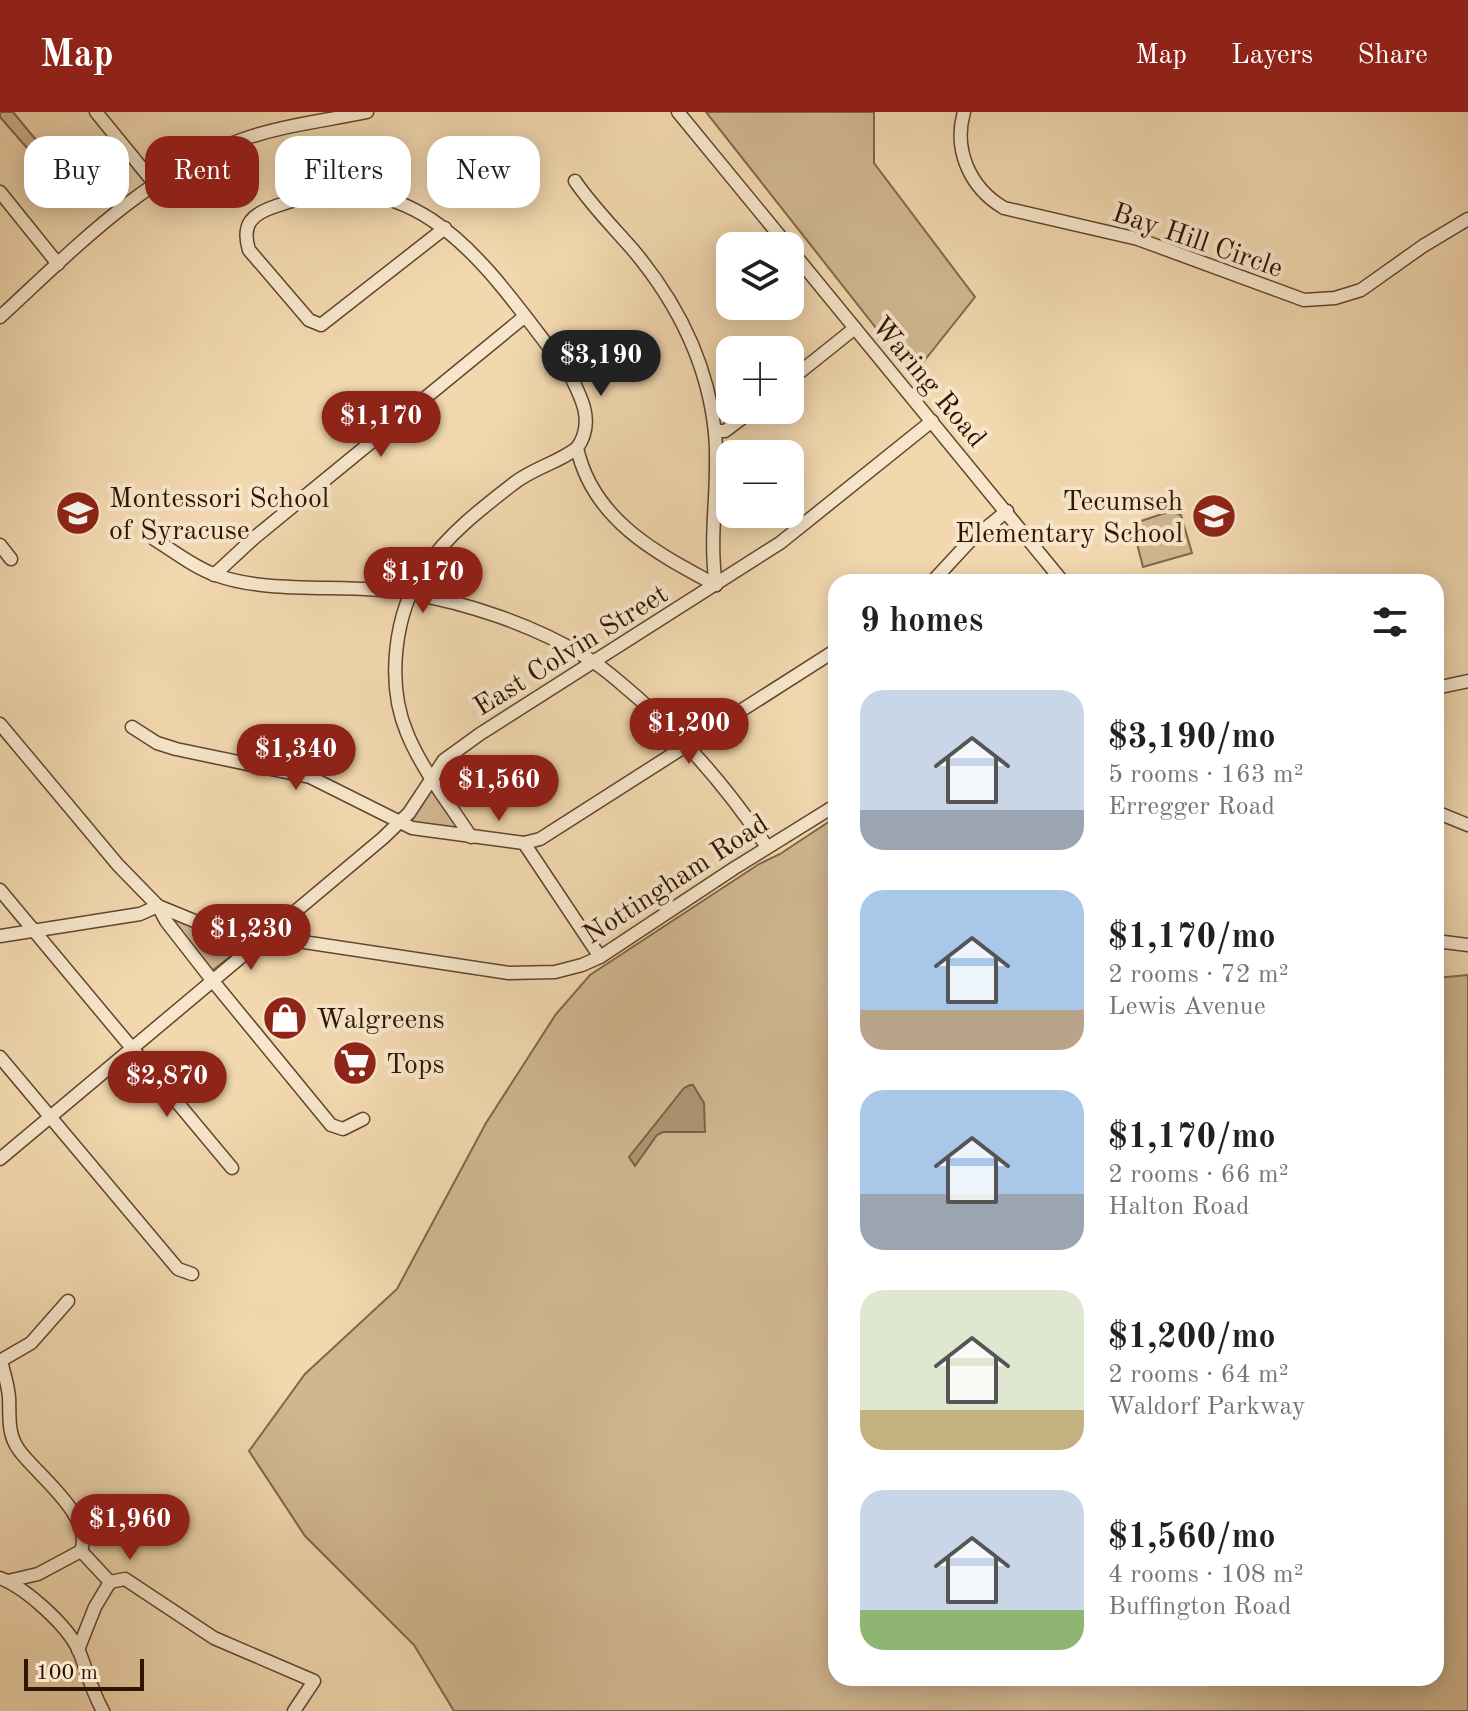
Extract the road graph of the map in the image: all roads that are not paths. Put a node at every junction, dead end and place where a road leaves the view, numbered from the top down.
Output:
1 (96, 112) edge
2 (367, 112) edge
3 (678, 112) edge
4 (964, 112) edge
5 (313, 116) edge
6 (252, 136) edge
7 (145, 172) edge
8 (575, 181) dead end
9 (145, 190) edge
10 (0, 192) edge
11 (1468, 219) edge
12 (445, 228) junction
13 (777, 232) edge
14 (58, 264) junction
15 (804, 265) edge
16 (0, 317) edge
17 (524, 317) junction
18 (855, 328) junction
19 (804, 369) edge
20 (932, 421) junction
21 (734, 424) edge
22 (715, 431) junction
23 (577, 448) junction
24 (1007, 511) junction
25 (154, 539) dead end
26 (0, 545) edge
27 (11, 559) dead end
28 (939, 574) edge
29 (1057, 574) edge
30 (214, 575) junction
31 (716, 585) junction
32 (412, 594) junction
33 (828, 655) edge
34 (593, 662) junction
35 (1468, 681) edge
36 (1444, 686) edge
37 (0, 724) edge
38 (132, 727) dead end
39 (689, 745) junction
40 (432, 777) junction
41 (828, 810) edge
42 (1444, 815) edge
43 (399, 823) junction
44 (1468, 825) edge
45 (471, 837) junction
46 (524, 843) junction
47 (767, 847) junction
48 (0, 890) edge
49 (158, 906) junction
50 (33, 931) junction
51 (267, 935) junction
52 (0, 936) edge
53 (1444, 942) edge
54 (1468, 945) edge
55 (600, 957) junction
56 (212, 980) junction
57 (131, 1048) junction
58 (0, 1057) edge
59 (50, 1117) junction
60 (363, 1119) dead end
61 (0, 1159) edge
62 (232, 1168) dead end
63 (192, 1274) dead end
64 (68, 1301) dead end
65 (0, 1361) edge
66 (81, 1551) junction
67 (4, 1579) edge
68 (110, 1582) junction
69 (78, 1650) junction
70 (103, 1711) edge
71 (294, 1711) edge

1 - 7 street
2 - 5 street
3 - 13 street, Waring Road
4 - 11 street, Bay Hill Circle
5 - 6 street
8 - 22 street
9 - 14 street
10 - 14 street
12 - 12 street
12 - 17 street
14 - 16 street
15 - 18 street, Waring Road
17 - 23 street
17 - 30 street
18 - 19 street
18 - 20 street, Waring Road
20 - 24 street, Waring Road
20 - 31 street, East Colvin Street
21 - 22 street
22 - 31 street
23 - 31 street
23 - 32 street
24 - 28 street
24 - 29 street, Waring Road
25 - 30 street
26 - 27 street
30 - 32 street
31 - 34 street, East Colvin Street
32 - 34 street
32 - 40 street
33 - 39 street
34 - 39 street
34 - 40 street, East Colvin Street
35 - 36 street
37 - 49 street, Nottingham Road
38 - 43 street
39 - 46 street
39 - 47 street
40 - 43 street, East Colvin Street
40 - 45 street
41 - 47 street, Nottingham Road
42 - 44 street
43 - 45 street
43 - 51 street, East Colvin Street
45 - 46 street
46 - 55 street
47 - 55 street, Nottingham Road
48 - 50 street
49 - 50 street
49 - 51 street, Nottingham Road
49 - 56 street
50 - 52 street
50 - 57 street
51 - 55 street, Nottingham Road
51 - 56 street, East Colvin Street
53 - 54 street
56 - 57 street, East Colvin Street
56 - 60 street
57 - 59 street, East Colvin Street
57 - 62 street
58 - 59 street
59 - 61 street, East Colvin Street
59 - 63 street
64 - 65 street
65 - 66 street
66 - 67 street
66 - 68 street
67 - 69 street
68 - 69 street
68 - 71 street
69 - 70 street

